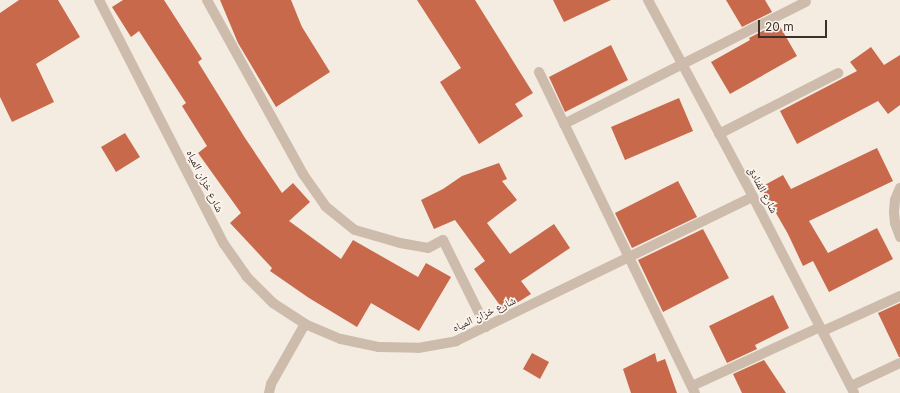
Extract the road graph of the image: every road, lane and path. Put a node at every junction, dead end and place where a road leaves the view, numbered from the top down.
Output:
1 (99, 0) edge
2 (207, 0) edge
3 (648, 0) edge
4 (806, 2) dead end
5 (682, 66) junction
6 (539, 72) dead end
7 (838, 72) dead end
8 (564, 124) junction
9 (719, 134) junction
10 (900, 188) edge
11 (753, 197) junction
12 (900, 237) edge
13 (629, 257) junction
14 (900, 296) edge
15 (305, 324) junction
16 (486, 327) junction
17 (822, 329) junction
18 (900, 364) edge
19 (693, 390) edge
20 (851, 390) edge
21 (270, 393) edge

1 - 15 street, شارع خزان المياه
2 - 16 street
3 - 5 street, شارع الفنادق
4 - 5 street
5 - 8 street
5 - 9 street, شارع الفنادق
6 - 8 street
7 - 9 street
8 - 13 street
9 - 11 street, شارع الفنادق
10 - 12 street
11 - 13 street, شارع خزان المياه
11 - 17 street, شارع الفنادق
13 - 16 street, شارع خزان المياه
13 - 19 street
14 - 17 street
15 - 16 street, شارع خزان المياه
15 - 21 street
17 - 19 street
17 - 20 street, شارع الفنادق
18 - 20 street

